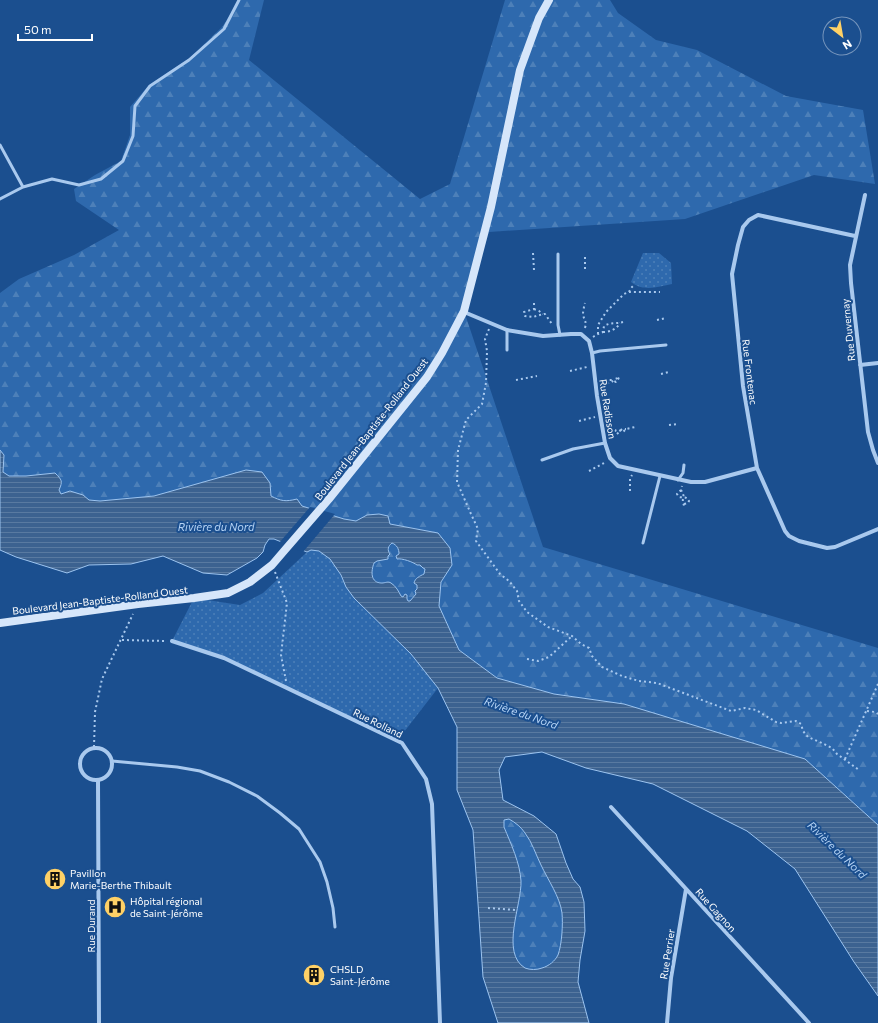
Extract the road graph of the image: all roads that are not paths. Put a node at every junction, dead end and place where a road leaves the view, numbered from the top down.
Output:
1 (239, 0) edge
2 (549, 0) edge
3 (0, 145) edge
4 (23, 187) junction
5 (865, 195) dead end
6 (0, 199) edge
7 (855, 236) junction
8 (558, 254) dead end
9 (464, 311) junction
10 (507, 330) junction
11 (560, 335) junction
12 (666, 345) dead end
13 (507, 350) dead end
14 (592, 353) junction
15 (878, 363) edge
16 (860, 365) junction
17 (605, 443) junction
18 (542, 460) dead end
19 (878, 463) edge
20 (684, 465) dead end
21 (757, 468) junction
22 (660, 476) junction
23 (678, 480) junction
24 (878, 529) edge
25 (643, 543) dead end
26 (0, 623) edge
27 (172, 641) road end
28 (112, 761) junction
29 (98, 780) junction
30 (611, 807) dead end
31 (686, 889) junction
32 (335, 928) dead end
33 (99, 1023) edge
34 (440, 1023) edge
35 (667, 1023) edge
36 (809, 1023) edge

1 - 4 lane
2 - 9 street, Boulevard Jean-Baptiste-Rolland Ouest
3 - 4 lane
4 - 6 lane
5 - 7 street, Rue Duvernay
7 - 16 street, Rue Duvernay
7 - 21 street, Rue Frontenac
8 - 11 lane
9 - 10 street
9 - 26 street, Boulevard Jean-Baptiste-Rolland Ouest
10 - 11 street
10 - 13 lane
11 - 14 street, Rue Radisson
12 - 14 lane
14 - 17 street, Rue Radisson
15 - 16 street
16 - 19 street, Rue Duvernay
17 - 18 lane
17 - 22 street, Rue Radisson
20 - 23 lane
21 - 23 street
21 - 24 street, Rue Frontenac
22 - 23 street
22 - 25 lane
27 - 34 street, Rue Rolland
28 - 29 street
28 - 29 street
28 - 32 lane
29 - 33 street, Rue Durand
30 - 31 street, Rue Gagnon
31 - 35 street, Rue Perrier
31 - 36 street, Rue Gagnon

